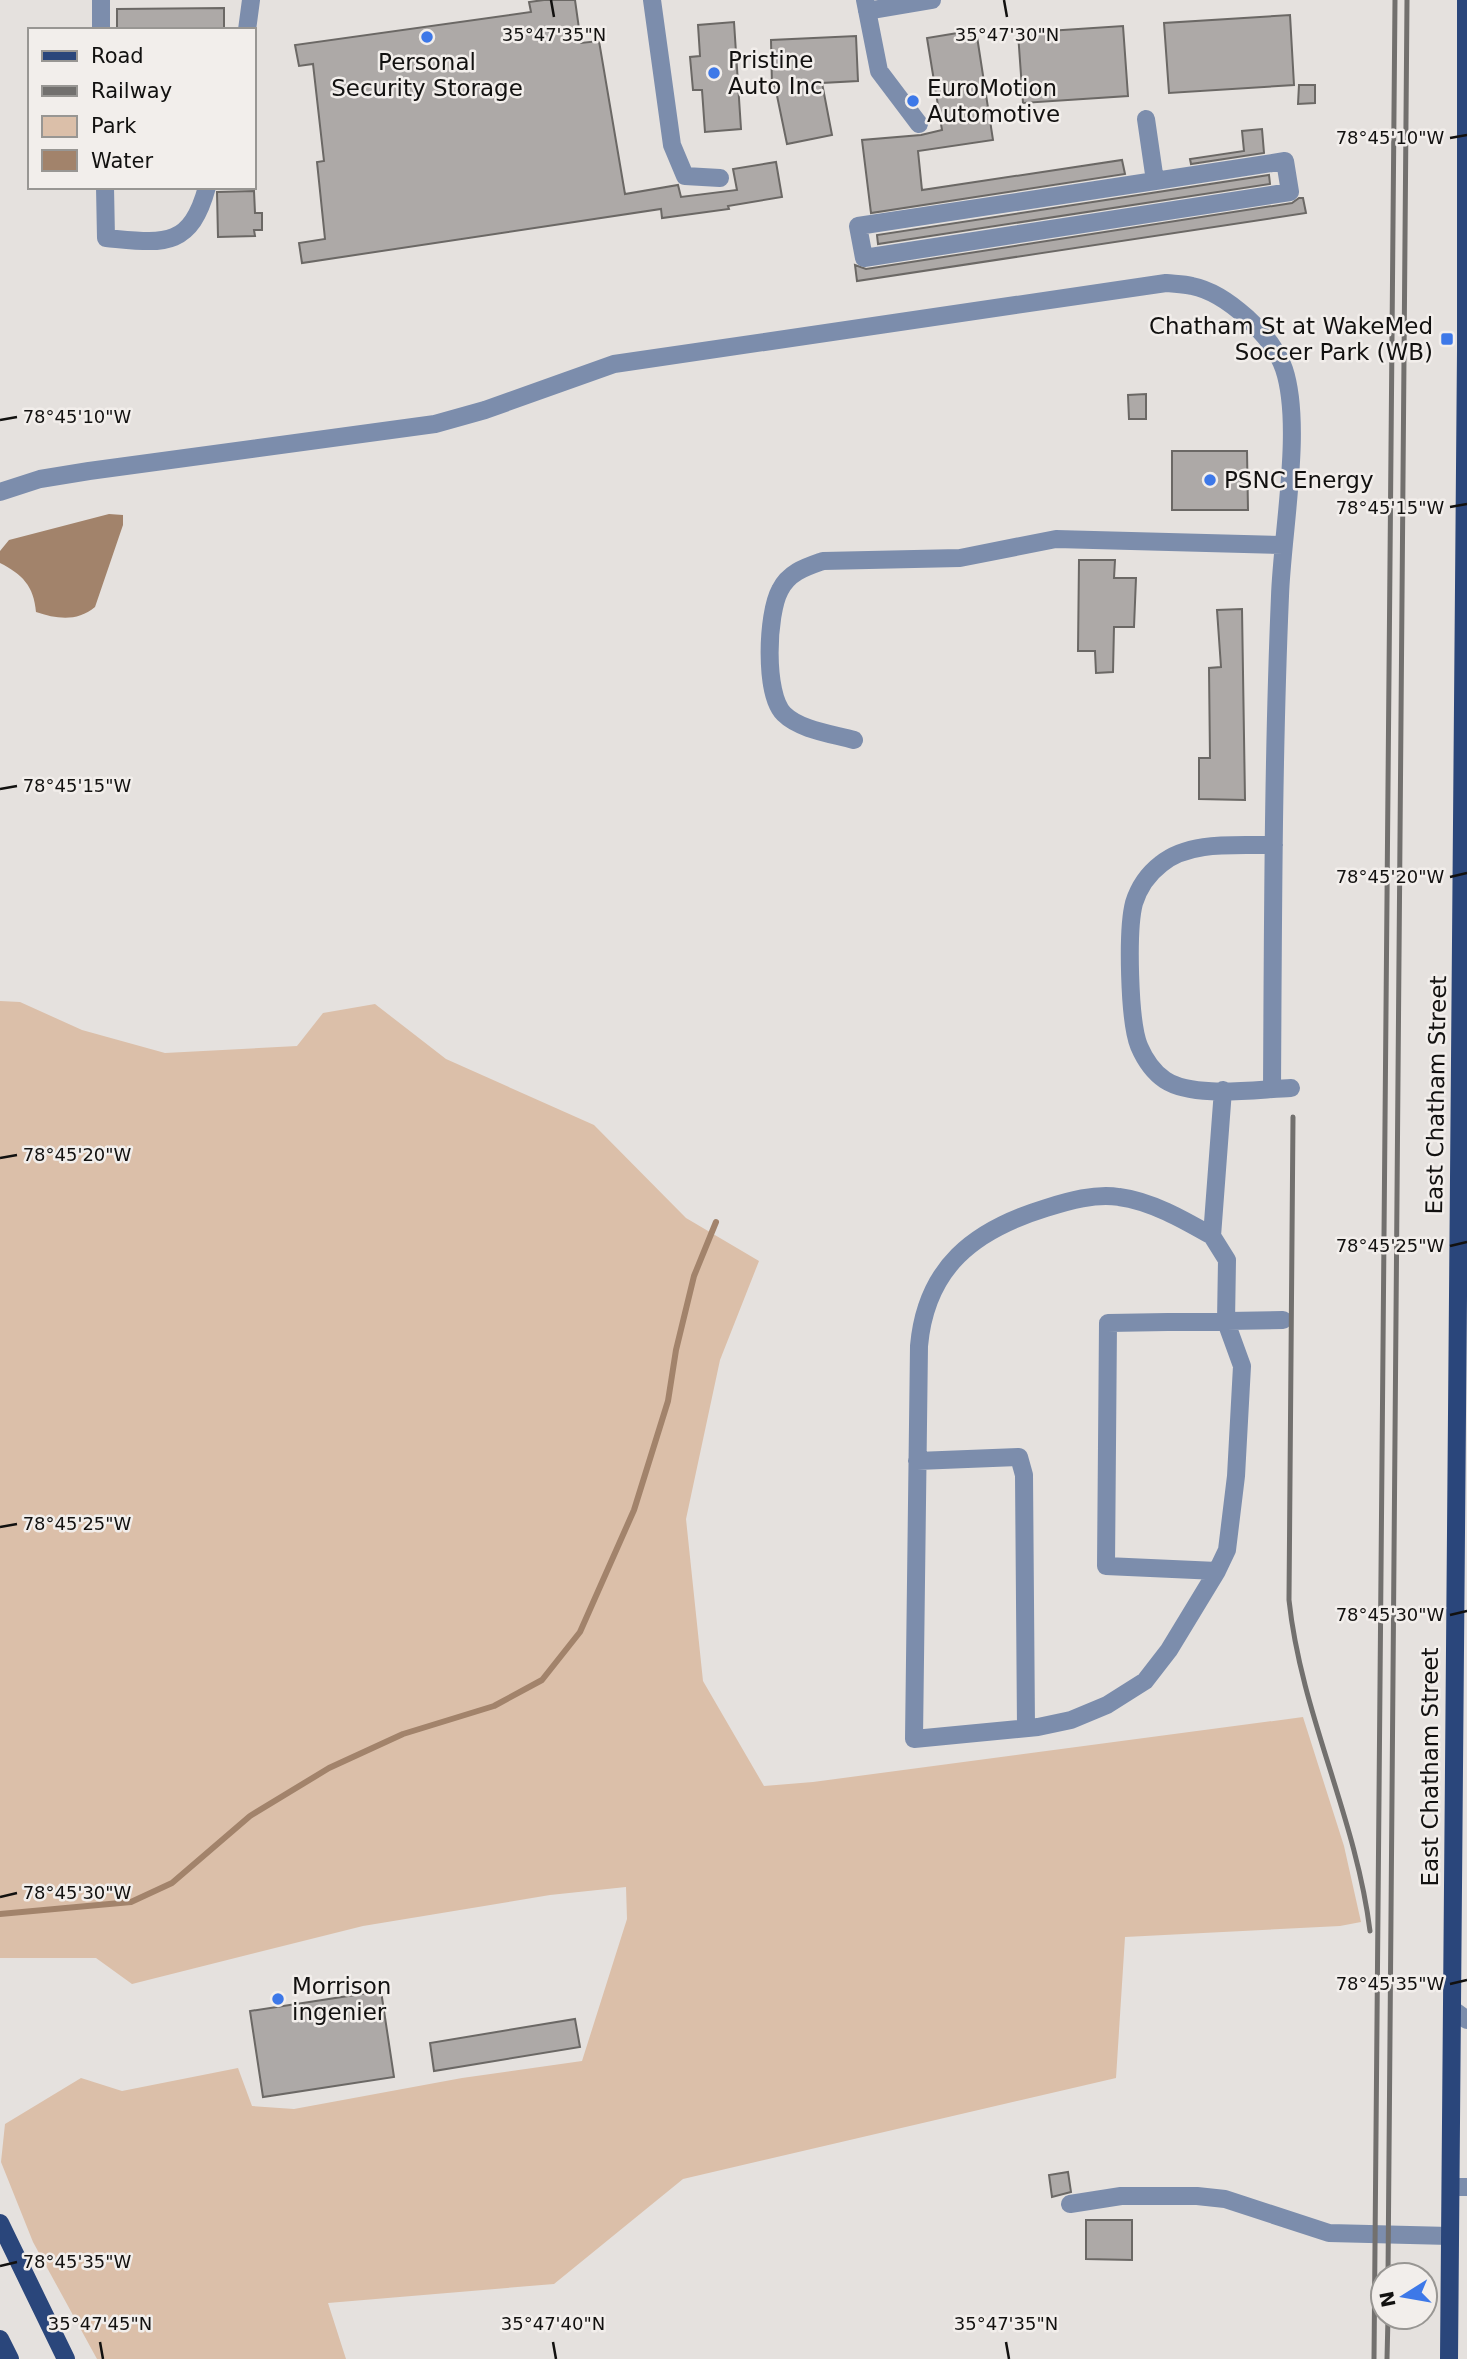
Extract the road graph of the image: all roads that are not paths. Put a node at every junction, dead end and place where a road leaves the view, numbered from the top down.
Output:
1 (101, 0) edge
2 (251, 0) edge
3 (652, 0) edge
4 (932, 0) edge
5 (1466, 0) edge
6 (866, 5) edge
7 (101, 28) edge
8 (247, 28) edge
9 (1146, 118) dead end
10 (919, 124) dead end
11 (720, 178) dead end
12 (1155, 181) junction
13 (105, 189) edge
14 (206, 189) edge
15 (1467, 351) edge
16 (0, 492) edge
17 (1283, 545) junction
18 (854, 740) dead end
19 (1275, 845) junction
20 (1464, 936) edge
21 (1464, 1067) edge
22 (1292, 1088) dead end
23 (1272, 1089) junction
24 (1223, 1090) junction
25 (1463, 1226) edge
26 (1212, 1236) junction
27 (1226, 1321) junction
28 (1283, 1321) dead end
29 (1462, 1335) edge
30 (1462, 1451) edge
31 (917, 1461) junction
32 (1217, 1571) junction
33 (1026, 1728) junction
34 (1452, 2009) junction
35 (1467, 2020) edge
36 (1459, 2187) edge
37 (1070, 2204) dead end
38 (0, 2223) edge
39 (1450, 2236) junction
40 (0, 2339) edge
41 (10, 2359) edge
42 (66, 2359) edge
43 (1449, 2359) edge

1 - 7 lane
2 - 8 lane
3 - 11 lane
4 - 6 lane
5 - 15 main road, East Chatham Street
6 - 10 lane
9 - 12 lane
12 - 12 lane
13 - 14 lane
15 - 20 main road, East Chatham Street
16 - 17 lane
17 - 18 lane
17 - 19 lane
19 - 23 lane
19 - 24 lane
20 - 21 main road, East Chatham Street
21 - 25 main road, East Chatham Street
22 - 23 lane
23 - 24 lane
24 - 26 lane
25 - 29 main road, East Chatham Street
26 - 27 lane
26 - 31 lane
27 - 28 lane
27 - 32 lane
27 - 32 lane
29 - 30 main road, East Chatham Street
30 - 34 main road, East Chatham Street
31 - 33 lane
31 - 33 lane
32 - 33 lane
34 - 35 lane
34 - 36 main road, East Chatham Street
36 - 39 main road, East Chatham Street
37 - 39 lane
38 - 42 main road
39 - 43 main road, East Chatham Street
40 - 41 main road

